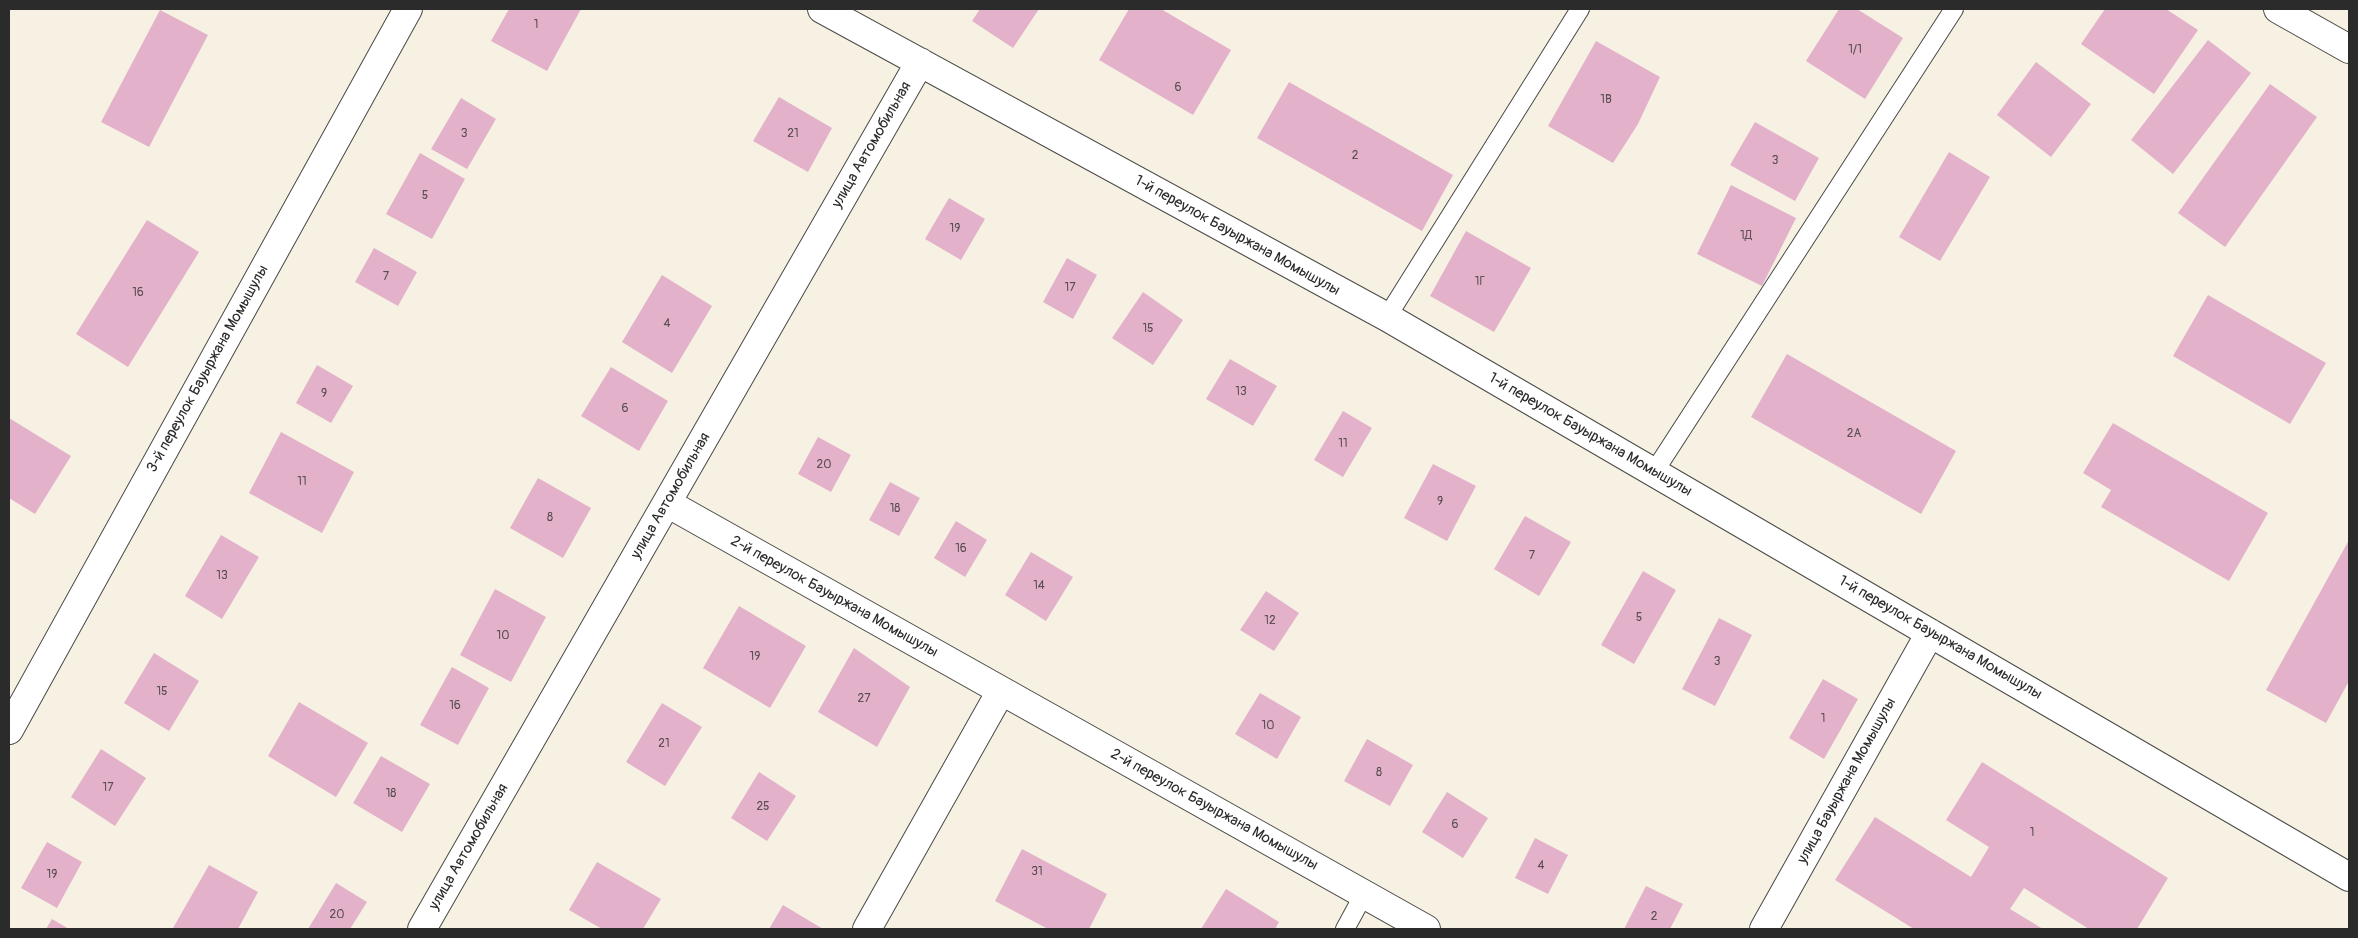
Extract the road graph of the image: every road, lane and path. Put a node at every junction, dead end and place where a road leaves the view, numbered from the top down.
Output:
1 (408, 9) edge
2 (822, 9) edge
3 (1580, 9) edge
4 (1954, 9) edge
5 (2288, 11) edge
6 (2349, 49) edge
7 (920, 62) junction
8 (1387, 317) junction
9 (1654, 472) junction
10 (667, 503) junction
11 (1930, 632) junction
12 (1001, 690) junction
13 (9, 730) edge
14 (2349, 876) edge
15 (1364, 894) junction
16 (422, 929) edge
17 (867, 929) edge
18 (1345, 929) edge
19 (1426, 929) edge
20 (1764, 929) edge

1 - 13 street, 3-й переулок Бауыржана Момышулы
2 - 7 street, 1-й переулок Бауыржана Момышулы
3 - 8 lane
4 - 9 lane
5 - 6 street
7 - 8 street, 1-й переулок Бауыржана Момышулы
7 - 10 street, улица Автомобильная
8 - 9 street, 1-й переулок Бауыржана Момышулы
9 - 11 street, 1-й переулок Бауыржана Момышулы
10 - 12 street, 2-й переулок Бауыржана Момышулы
10 - 16 street, улица Автомобильная
11 - 14 street, 1-й переулок Бауыржана Момышулы
11 - 20 street, улица Бауыржана Момышулы
12 - 15 street, 2-й переулок Бауыржана Момышулы
12 - 17 street
15 - 18 lane
15 - 19 street, 2-й переулок Бауыржана Момышулы

